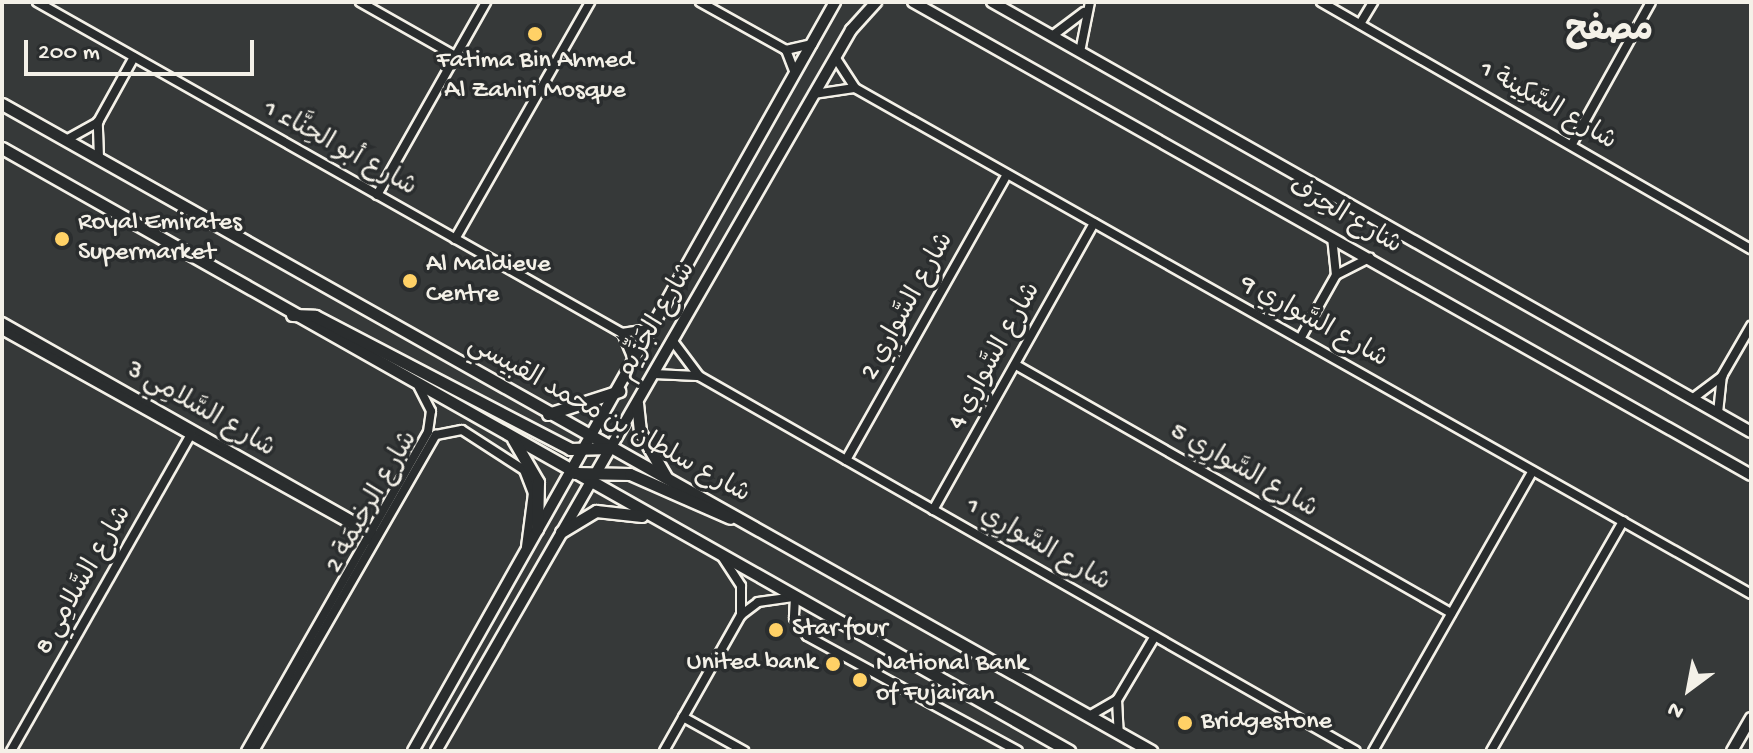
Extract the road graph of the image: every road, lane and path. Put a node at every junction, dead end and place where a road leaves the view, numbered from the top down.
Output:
1 (37, 2) edge
2 (360, 2) edge
3 (486, 2) edge
4 (590, 2) edge
5 (700, 2) edge
6 (835, 2) edge
7 (876, 2) edge
8 (913, 2) edge
9 (992, 2) edge
10 (1090, 2) edge
11 (1321, 2) edge
12 (1373, 2) edge
13 (1651, 2) edge
14 (1085, 12) junction
15 (1360, 24) junction
16 (1052, 36) junction
17 (818, 40) junction
18 (786, 50) junction
19 (1080, 52) junction
20 (455, 56) junction
21 (134, 57) junction
22 (835, 57) junction
23 (795, 80) junction
24 (855, 88) junction
25 (814, 94) junction
26 (2, 104) edge
27 (98, 122) junction
28 (66, 140) junction
29 (1572, 144) junction
30 (2, 148) edge
31 (99, 158) junction
32 (1007, 174) junction
33 (377, 195) junction
34 (1094, 223) junction
35 (1332, 237) junction
36 (455, 239) junction
37 (1751, 249) edge
38 (1370, 258) junction
39 (1336, 275) junction
40 (292, 315) junction
41 (1751, 326) edge
42 (654, 328) junction
43 (4, 330) edge
44 (622, 333) junction
45 (1300, 339) junction
46 (672, 340) junction
47 (634, 362) junction
48 (1016, 365) junction
49 (653, 374) junction
50 (699, 376) junction
51 (1722, 376) junction
52 (419, 387) junction
53 (619, 391) junction
54 (1692, 399) junction
55 (637, 403) junction
56 (1718, 413) junction
57 (548, 414) junction
58 (1751, 432) edge
59 (191, 433) junction
60 (511, 436) junction
61 (592, 440) junction
62 (610, 448) junction
63 (585, 452) junction
64 (846, 460) junction
65 (600, 468) junction
66 (1533, 471) junction
67 (574, 473) junction
68 (1751, 475) edge
69 (669, 481) junction
70 (591, 483) junction
71 (933, 510) junction
72 (736, 518) junction
73 (657, 519) junction
74 (1623, 521) junction
75 (537, 529) junction
76 (561, 532) junction
77 (372, 535) junction
78 (526, 548) junction
79 (721, 555) junction
80 (1751, 594) edge
81 (795, 597) junction
82 (1451, 613) junction
83 (741, 615) junction
84 (1155, 636) junction
85 (1117, 700) junction
86 (1089, 716) junction
87 (683, 717) junction
88 (1751, 718) edge
89 (1119, 733) junction
90 (11, 751) edge
91 (246, 751) edge
92 (254, 751) edge
93 (413, 751) edge
94 (436, 751) edge
95 (664, 751) edge
96 (744, 751) edge
97 (1018, 751) edge
98 (1069, 751) edge
99 (1151, 751) edge
100 (1356, 751) edge
101 (1373, 751) edge
102 (1491, 751) edge
103 (1732, 751) edge

1 - 21 street, شارع أبو الحِنَّاء 1
2 - 20 street
3 - 20 street
4 - 36 street
5 - 18 street
6 - 17 street, شارع الجَزِّيم
7 - 22 street, شارع الجَزِّيم
8 - 35 street, شارع الحِرَف
9 - 16 street, شارع الحِرَف
10 - 14 street
11 - 15 street, شارع السَّكِينة 1
12 - 15 street
13 - 29 street
14 - 16 street
14 - 19 street
15 - 29 street, شارع السَّكِينة 1
16 - 19 street, شارع الحِرَف
17 - 18 street
17 - 23 street, شارع الجَزِّيم
18 - 23 street
19 - 54 street, شارع الحِرَف
20 - 33 street
21 - 27 street
21 - 33 street, شارع أبو الحِنَّاء 1
22 - 24 street, شارع السَّوارِي 9
22 - 25 street, شارع الجَزِّيم
23 - 42 street, شارع الجَزِّيم
24 - 25 street
24 - 32 street, شارع السَّوارِي 9
25 - 46 street, شارع الجَزِّيم
26 - 28 main road, شارع سلطان بن محمد القبيسي
27 - 28 street
27 - 31 street
28 - 31 main road, شارع سلطان بن محمد القبيسي
29 - 37 street, شارع السَّكِينة 1
30 - 40 main road
31 - 57 main road, شارع سلطان بن محمد القبيسي
32 - 34 street, شارع السَّوارِي 9
32 - 64 street, شارع السَّوارِي 2
33 - 36 street, شارع أبو الحِنَّاء 1
34 - 45 street, شارع السَّوارِي 9
34 - 48 street, شارع السَّوارِي 4
35 - 38 street, شارع الحِرَف
35 - 39 street
36 - 44 street, شارع أبو الحِنَّاء 1
38 - 39 street
38 - 68 street, شارع الحِرَف
39 - 45 street
40 - 52 main road
40 - 63 main road
41 - 51 street
42 - 44 street
42 - 47 street, شارع الجَزِّيم
43 - 59 street, شارع السَّلامِي 3
44 - 47 street
45 - 66 street, شارع السَّوارِي 9
46 - 49 street, شارع الجَزِّيم
46 - 50 street, شارع السَّوارِي 1
47 - 53 street, شارع الجَزِّيم
48 - 71 street, شارع السَّوارِي 4
48 - 82 street, شارع السَّوارِي 5
49 - 50 street, شارع السَّوارِي 1
49 - 55 street, شارع الجَزِّيم
50 - 64 street, شارع السَّوارِي 1
51 - 54 street
51 - 56 street
52 - 60 main road
52 - 77 street, شارع الرخيمَة 2
53 - 57 main road
53 - 61 street, شارع الجَزِّيم
54 - 56 street, شارع الحِرَف
55 - 62 street, شارع الجَزِّيم
55 - 69 main road
56 - 58 street, شارع الحِرَف
57 - 61 main road, شارع سلطان بن محمد القبيسي
59 - 77 street, شارع السَّلامِي 3
59 - 90 street, شارع السَّلامِي 8
60 - 67 main road
60 - 75 main road
61 - 62 main road, شارع سلطان بن محمد القبيسي
61 - 63 street, شارع الجَزِّيم
62 - 63 main road
62 - 65 street, شارع الجَزِّيم
62 - 69 main road, شارع سلطان بن محمد القبيسي
63 - 67 street, شارع الجَزِّيم
64 - 71 street, شارع السَّوارِي 1
65 - 67 main road
65 - 70 street, شارع الجَزِّيم
65 - 72 main road
66 - 74 street, شارع السَّوارِي 9
66 - 82 street
67 - 70 main road
67 - 75 street, شارع الجَزِّيم
69 - 72 main road, شارع سلطان بن محمد القبيسي
70 - 73 main road
70 - 76 street, شارع الجَزِّيم
71 - 84 street, شارع السَّوارِي 1
72 - 86 main road, شارع سلطان بن محمد القبيسي
73 - 76 main road
73 - 79 main road
74 - 80 street, شارع السَّوارِي 9
74 - 102 street
75 - 78 street, شارع الجَزِّيم
76 - 94 street, شارع الجَزِّيم
77 - 78 street, شارع الرخيمَة 2
77 - 91 street, شارع الرخيمَة 2
77 - 92 street, شارع الرخيمَة 2
78 - 93 street, شارع الجَزِّيم
79 - 81 main road
79 - 83 street
81 - 83 street
81 - 97 street
81 - 98 main road
82 - 101 street
83 - 87 street
84 - 85 street
84 - 100 street, شارع السَّوارِي 1
85 - 86 street
85 - 89 street
86 - 89 main road, شارع سلطان بن محمد القبيسي
87 - 95 street
87 - 96 street
88 - 103 street
89 - 99 main road, شارع سلطان بن محمد القبيسي

